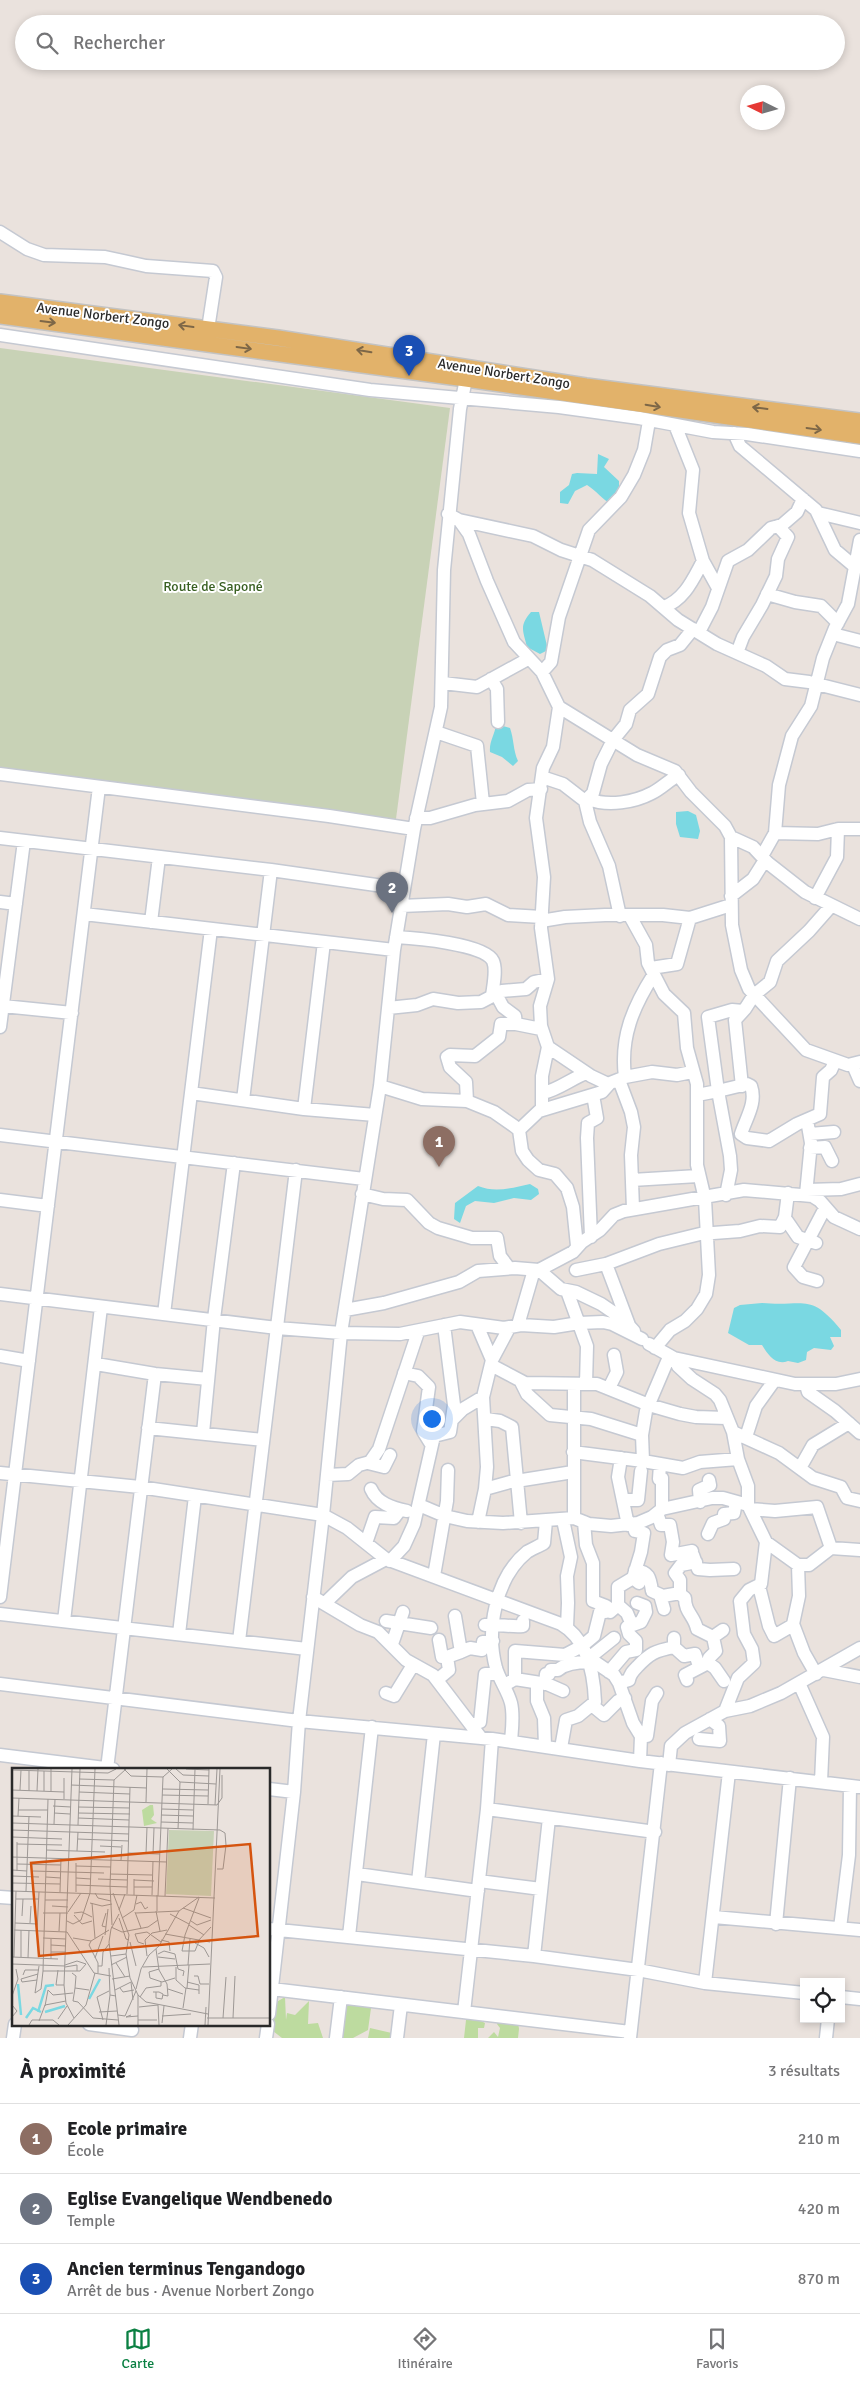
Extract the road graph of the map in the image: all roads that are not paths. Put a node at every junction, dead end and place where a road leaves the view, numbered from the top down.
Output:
1 (0, 232) edge
2 (0, 302) edge
3 (0, 316) edge
4 (208, 329) junction
5 (0, 335) edge
6 (467, 373) junction
7 (462, 398) junction
8 (649, 421) junction
9 (860, 421) edge
10 (676, 426) junction
11 (734, 433) junction
12 (860, 436) edge
13 (860, 451) edge
14 (803, 499) junction
15 (818, 513) junction
16 (454, 518) junction
17 (860, 523) edge
18 (778, 526) junction
19 (860, 540) edge
20 (581, 557) junction
21 (857, 559) edge
22 (703, 561) junction
23 (718, 588) junction
24 (767, 594) junction
25 (860, 597) edge
26 (848, 604) junction
27 (664, 607) junction
28 (835, 628) junction
29 (696, 631) junction
30 (860, 642) edge
31 (737, 653) junction
32 (528, 659) junction
33 (542, 672) junction
34 (491, 679) junction
35 (443, 683) junction
36 (816, 684) junction
37 (860, 695) edge
38 (559, 708) junction
39 (498, 722) dead end
40 (436, 732) junction
41 (613, 740) junction
42 (0, 774) edge
43 (679, 775) junction
44 (541, 783) junction
45 (99, 787) junction
46 (587, 800) junction
47 (483, 803) junction
48 (415, 824) junction
49 (838, 829) junction
50 (860, 829) edge
51 (775, 832) junction
52 (731, 837) junction
53 (0, 838) edge
54 (24, 841) junction
55 (92, 849) junction
56 (159, 857) junction
57 (764, 858) junction
58 (271, 870) junction
59 (404, 889) junction
60 (815, 898) junction
61 (731, 900) junction
62 (0, 902) edge
63 (16, 904) junction
64 (401, 906) junction
65 (831, 906) junction
66 (84, 914) junction
67 (625, 916) junction
68 (690, 918) junction
69 (542, 919) junction
70 (860, 919) edge
71 (151, 922) junction
72 (211, 929) junction
73 (264, 935) junction
74 (396, 937) junction
75 (324, 942) junction
76 (394, 950) junction
77 (4, 965) edge
78 (652, 971) junction
79 (548, 979) junction
80 (494, 995) junction
81 (754, 995) junction
82 (3, 1006) junction
83 (388, 1008) junction
84 (743, 1011) junction
85 (72, 1013) junction
86 (516, 1024) junction
87 (0, 1027) edge
88 (541, 1029) junction
89 (548, 1047) junction
90 (835, 1061) junction
91 (856, 1064) edge
92 (692, 1072) junction
93 (586, 1073) junction
94 (617, 1080) junction
95 (860, 1081) edge
96 (380, 1086) junction
97 (742, 1086) junction
98 (718, 1091) junction
99 (191, 1093) junction
100 (543, 1093) junction
101 (593, 1095) junction
102 (697, 1095) junction
103 (243, 1100) junction
104 (467, 1101) junction
105 (304, 1109) junction
106 (542, 1110) junction
107 (375, 1115) junction
108 (807, 1120) junction
109 (519, 1130) junction
110 (834, 1132) dead end
111 (810, 1134) junction
112 (0, 1135) edge
113 (56, 1141) junction
114 (810, 1148) junction
115 (183, 1157) junction
116 (832, 1160) dead end
117 (234, 1164) junction
118 (296, 1170) junction
119 (698, 1176) junction
120 (364, 1179) junction
121 (632, 1180) junction
122 (860, 1184) edge
123 (807, 1192) junction
124 (788, 1193) junction
125 (362, 1194) junction
126 (726, 1195) junction
127 (705, 1199) junction
128 (0, 1200) edge
129 (48, 1206) junction
130 (825, 1208) junction
131 (633, 1209) junction
132 (784, 1221) junction
133 (860, 1229) edge
134 (706, 1233) junction
135 (591, 1237) junction
136 (812, 1242) junction
137 (575, 1249) junction
138 (606, 1264) junction
139 (509, 1268) junction
140 (536, 1270) junction
141 (576, 1270) junction
142 (817, 1281) dead end
143 (571, 1291) junction
144 (0, 1294) edge
145 (37, 1299) junction
146 (101, 1306) junction
147 (345, 1310) junction
148 (164, 1314) junction
149 (214, 1320) junction
150 (579, 1323) junction
151 (444, 1325) junction
152 (477, 1325) junction
153 (629, 1325) junction
154 (514, 1327) junction
155 (277, 1328) junction
156 (418, 1332) junction
157 (341, 1333) junction
158 (642, 1339) junction
159 (655, 1348) junction
160 (0, 1356) edge
161 (614, 1356) dead end
162 (671, 1357) junction
163 (29, 1361) junction
164 (491, 1362) junction
165 (96, 1364) junction
166 (404, 1373) junction
167 (155, 1374) junction
168 (208, 1379) junction
169 (860, 1379) edge
170 (774, 1381) junction
171 (521, 1382) junction
172 (580, 1384) junction
173 (806, 1385) junction
174 (609, 1388) junction
175 (483, 1397) junction
176 (649, 1405) junction
177 (573, 1418) junction
178 (726, 1418) junction
179 (453, 1419) junction
180 (486, 1419) junction
181 (849, 1423) junction
182 (148, 1428) junction
183 (733, 1432) junction
184 (860, 1433) edge
185 (203, 1434) junction
186 (642, 1435) junction
187 (746, 1437) junction
188 (264, 1440) junction
189 (431, 1444) junction
190 (573, 1452) junction
191 (390, 1455) dead end
192 (621, 1458) junction
193 (738, 1459) junction
194 (368, 1463) junction
195 (660, 1465) junction
196 (642, 1466) junction
197 (800, 1468) junction
198 (448, 1470) dead end
199 (573, 1472) junction
200 (0, 1473) edge
201 (14, 1475) junction
202 (327, 1475) junction
203 (710, 1480) dead end
204 (80, 1481) junction
205 (517, 1481) junction
206 (140, 1487) junction
207 (371, 1489) dead end
208 (485, 1489) junction
209 (195, 1496) junction
210 (623, 1500) junction
211 (860, 1501) edge
212 (700, 1502) junction
213 (256, 1503) junction
214 (745, 1505) junction
215 (418, 1509) junction
216 (400, 1510) junction
217 (659, 1511) junction
218 (323, 1515) junction
219 (445, 1516) junction
220 (574, 1520) junction
221 (546, 1521) junction
222 (478, 1522) junction
223 (521, 1523) junction
224 (630, 1525) junction
225 (4, 1533) edge
226 (708, 1534) dead end
227 (766, 1542) junction
228 (366, 1543) junction
229 (831, 1548) junction
230 (860, 1550) edge
231 (694, 1552) junction
232 (388, 1560) junction
233 (798, 1565) junction
234 (734, 1568) dead end
235 (434, 1576) junction
236 (635, 1577) junction
237 (759, 1586) junction
238 (680, 1593) junction
239 (660, 1595) junction
240 (313, 1596) junction
241 (0, 1597) edge
242 (496, 1602) junction
243 (325, 1603) junction
244 (637, 1603) dead end
245 (618, 1605) junction
246 (606, 1610) junction
247 (664, 1610) dead end
248 (0, 1614) edge
249 (455, 1616) dead end
250 (64, 1621) junction
251 (523, 1621) dead end
252 (632, 1624) junction
253 (488, 1625) junction
254 (793, 1625) junction
255 (566, 1627) junction
256 (124, 1628) junction
257 (431, 1628) dead end
258 (179, 1634) junction
259 (614, 1638) dead end
260 (438, 1640) dead end
261 (239, 1641) junction
262 (493, 1641) junction
263 (392, 1644) junction
264 (582, 1646) junction
265 (860, 1648) edge
266 (307, 1649) junction
267 (461, 1652) junction
268 (447, 1657) junction
269 (589, 1660) junction
270 (413, 1665) junction
271 (704, 1665) junction
272 (609, 1672) junction
273 (820, 1672) junction
274 (498, 1674) junction
275 (860, 1677) edge
276 (515, 1678) junction
277 (437, 1680) junction
278 (687, 1680) dead end
279 (724, 1681) dead end
280 (541, 1683) junction
281 (619, 1683) junction
282 (799, 1683) junction
283 (0, 1684) edge
284 (504, 1686) junction
285 (563, 1691) dead end
286 (386, 1693) dead end
287 (657, 1693) dead end
288 (116, 1698) junction
289 (625, 1698) junction
290 (593, 1706) junction
291 (725, 1711) junction
292 (710, 1719) junction
293 (299, 1721) junction
294 (472, 1724) junction
295 (372, 1727) junction
296 (434, 1734) junction
297 (641, 1736) junction
298 (486, 1738) junction
299 (699, 1739) dead end
300 (511, 1741) junction
301 (545, 1746) junction
302 (561, 1748) junction
303 (0, 1755) edge
304 (640, 1761) junction
305 (665, 1764) junction
306 (46, 1765) edge
307 (93, 1768) edge
308 (109, 1768) edge
309 (729, 1772) junction
310 (790, 1778) junction
311 (821, 1782) junction
312 (855, 1786) edge
313 (270, 1789) edge
314 (294, 1792) junction
315 (487, 1809) junction
316 (549, 1818) junction
317 (655, 1832) junction
318 (854, 1856) edge
319 (357, 1874) junction
320 (418, 1882) junction
321 (478, 1886) junction
322 (541, 1889) junction
323 (714, 1917) junction
324 (776, 1924) junction
325 (840, 1928) junction
326 (274, 1930) edge
327 (860, 1930) edge
328 (349, 1936) junction
329 (470, 1951) junction
330 (534, 1956) junction
331 (638, 1970) junction
332 (706, 1983) junction
333 (272, 1989) junction
334 (800, 1993) edge
335 (341, 1997) junction
336 (845, 1997) edge
337 (860, 1999) edge
338 (402, 2005) junction
339 (270, 2006) edge
340 (464, 2012) junction
341 (828, 2023) edge
342 (566, 2024) junction
343 (101, 2026) edge
344 (131, 2031) edge
345 (630, 2035) edge
346 (336, 2038) edge
347 (397, 2038) edge
348 (565, 2038) edge
349 (826, 2038) edge

1 - 4 street
4 -> 2 main road, Avenue Norbert Zongo
3 -> 6 main road, Avenue Norbert Zongo
6 -> 4 main road, Avenue Norbert Zongo
5 - 7 street
6 - 7 street
9 -> 6 main road, Avenue Norbert Zongo
6 -> 12 main road, Avenue Norbert Zongo
7 - 8 street
7 - 16 street
8 - 10 street
8 - 20 street
10 - 11 street
10 - 22 street
11 - 13 street
11 - 14 street
14 - 15 street
14 - 18 street
15 - 17 street
15 - 21 street
16 - 20 street
16 - 32 street
16 - 35 street
18 - 23 street
18 - 24 street
19 - 21 street
20 - 27 street
20 - 33 street
21 - 26 street
22 - 23 street
22 - 27 street
23 - 29 street
24 - 28 street
24 - 31 street
25 - 26 street
26 - 28 street
27 - 29 street
28 - 30 street
28 - 36 street
29 - 31 street
29 - 41 street
31 - 36 street
32 - 33 street
32 - 34 street
33 - 38 street
34 - 35 street
34 - 39 street
35 - 40 street
36 - 37 street
36 - 51 street
38 - 41 street
38 - 44 street
40 - 47 street
40 - 48 street
41 - 43 street
41 - 46 street
42 - 45 street
43 - 46 street
43 - 52 street
44 - 46 street
44 - 47 street
44 - 69 street
45 - 48 street
45 - 55 street
46 - 67 street
47 - 48 street
48 - 59 street
49 - 50 street
49 - 51 street
49 - 60 street
51 - 57 street
52 - 57 street
52 - 61 street
53 - 54 street
54 - 55 street
54 - 63 street
55 - 56 street
55 - 66 street
56 - 58 street
56 - 71 street
57 - 60 street
57 - 61 street
58 - 59 street
58 - 73 street
59 - 64 street
60 - 65 street
61 - 68 street
61 - 81 street
62 - 63 street
63 - 77 street
64 - 69 street
64 - 74 street
65 - 70 street
65 - 81 street
66 - 71 street
66 - 85 street
67 - 68 street
67 - 69 street
67 - 78 street
68 - 78 street
69 - 79 street
71 - 72 street
72 - 73 street
72 - 99 street
73 - 75 street
73 - 103 street
74 - 76 street
74 - 80 street
75 - 76 street
75 - 105 street
76 - 83 street
77 - 82 street
78 - 92 street
78 - 94 street
79 - 80 street
79 - 88 street
80 - 83 street
80 - 86 street
81 - 84 street
81 - 90 street
82 - 85 street
82 - 87 street
83 - 96 street
84 - 97 street
84 - 98 street
85 - 113 street
86 - 88 street
86 - 104 street
88 - 89 street
89 - 93 street
89 - 100 street
90 - 91 street
90 - 108 street
91 - 95 street
92 - 94 street
92 - 102 street
93 - 94 street
93 - 100 street
94 - 101 street
94 - 121 street
96 - 104 street
96 - 107 street
97 - 98 street
97 - 108 street
98 - 102 street
98 - 126 street
99 - 103 street
99 - 115 street
100 - 106 street
101 - 106 street
101 - 135 street
102 - 119 street
103 - 105 street
104 - 109 street
105 - 107 street
106 - 109 street
107 - 120 street
108 - 111 street
109 - 137 street
110 - 111 street
111 - 114 street
112 - 113 street
113 - 115 street
113 - 129 street
114 - 116 street
114 - 123 street
115 - 117 street
115 - 148 street
117 - 118 street
117 - 149 street
118 - 120 street
118 - 155 street
119 - 121 street
119 - 127 street
120 - 125 street
121 - 131 street
122 - 123 street
123 - 124 street
123 - 130 street
124 - 126 street
124 - 132 street
125 - 139 street
125 - 147 street
126 - 127 street
127 - 131 street
127 - 134 street
128 - 129 street
129 - 145 street
130 - 133 street
130 - 136 street
131 - 135 street
132 - 134 street
132 - 136 street
134 - 138 street
134 - 159 street
135 - 137 street
136 - 142 street
137 - 140 street
137 - 141 street
138 - 141 street
138 - 153 street
139 - 140 street
139 - 147 street
140 - 143 street
140 - 154 street
141 - 143 street
143 - 150 street
143 - 153 street
144 - 145 street
145 - 146 street
145 - 163 street
146 - 148 street
146 - 165 street
147 - 157 street
148 - 149 street
149 - 155 street
149 - 168 street
150 - 154 street
150 - 158 street
150 - 172 street
151 - 152 street
151 - 156 street
151 - 179 street
152 - 154 street
152 - 164 street
153 - 158 street
154 - 164 street
155 - 157 street
155 - 188 street
156 - 157 street
156 - 166 street
157 - 202 street
158 - 159 street
159 - 162 street
160 - 163 street
161 - 174 street
162 - 170 street
162 - 176 street
162 - 178 street
163 - 201 street
164 - 171 street
164 - 175 street
165 - 167 street
165 - 204 street
166 - 189 street
166 - 194 street
167 - 168 street
167 - 182 street
168 - 185 street
169 - 173 street
170 - 173 street
170 - 187 street
171 - 172 street
171 - 177 street
172 - 174 street
172 - 177 street
173 - 181 street
174 - 176 street
175 - 179 street
175 - 180 street
176 - 178 street
176 - 186 street
177 - 186 street
177 - 190 street
178 - 183 street
179 - 189 street
180 - 205 street
180 - 208 street
181 - 184 street
181 - 197 street
182 - 185 street
182 - 206 street
183 - 187 street
183 - 193 street
185 - 188 street
186 - 196 street
187 - 197 street
188 - 213 street
189 - 215 street
190 - 192 street
190 - 199 street
191 - 194 street
192 - 196 street
192 - 210 street
193 - 195 street
193 - 214 street
194 - 202 street
195 - 196 street
195 - 217 street
196 - 210 street
197 - 211 street
198 - 219 street
199 - 205 street
199 - 220 street
200 - 201 street
201 - 204 street
201 - 225 street
202 - 218 street
203 - 212 street
204 - 206 street
204 - 250 street
205 - 208 street
205 - 223 street
206 - 209 street
206 - 256 street
207 - 216 street
208 - 222 street
209 - 213 street
209 - 258 street
210 - 224 street
212 - 214 street
212 - 217 street
213 - 218 street
213 - 261 street
214 - 226 street
214 - 227 street
214 - 229 street
215 - 216 street
215 - 219 street
215 - 232 street
216 - 228 street
217 - 224 street
217 - 231 street
218 - 228 street
218 - 240 street
219 - 222 street
219 - 235 street
220 - 221 street
220 - 224 street
220 - 246 street
220 - 255 street
221 - 223 street
221 - 242 street
222 - 223 street
224 - 236 street
225 - 241 street
227 - 233 street
227 - 237 street
228 - 232 street
229 - 230 street
229 - 233 street
231 - 234 street
231 - 238 street
232 - 235 street
232 - 243 street
233 - 254 street
235 - 242 street
236 - 239 street
236 - 245 street
237 - 254 street
237 - 291 street
238 - 239 street
238 - 271 street
239 - 247 street
240 - 243 street
240 - 266 street
242 - 253 street
242 - 255 street
243 - 263 street
244 - 252 street
245 - 246 street
245 - 252 street
246 - 264 street
248 - 250 street
249 - 267 street
250 - 256 street
251 - 253 street
252 - 272 street
253 - 262 street
254 - 273 street
255 - 264 street
256 - 258 street
256 - 288 street
257 - 263 street
258 - 261 street
259 - 269 street
260 - 268 street
261 - 266 street
262 - 267 street
262 - 274 street
263 - 270 street
264 - 269 street
264 - 276 street
265 - 273 street
266 - 293 street
267 - 268 street
268 - 277 street
269 - 272 street
269 - 280 street
269 - 290 street
270 - 277 street
270 - 286 street
271 - 278 street
271 - 279 street
271 - 281 street
272 - 281 street
273 - 275 street
273 - 282 street
274 - 284 street
274 - 294 street
276 - 280 street
276 - 284 street
277 - 294 street
280 - 285 street
280 - 301 street
281 - 289 street
282 - 291 street
282 - 311 street
283 - 288 street
284 - 300 street
287 - 297 street
288 - 293 street
288 - 308 street
289 - 290 street
289 - 297 street
290 - 302 street
291 - 292 street
292 - 299 street
292 - 305 street
293 - 295 street
293 - 314 street
294 - 298 street
295 - 296 street
295 - 319 street
296 - 298 street
296 - 320 street
297 - 304 street
298 - 300 street
298 - 315 street
300 - 301 street
301 - 302 street
302 - 304 street
303 - 306 street
304 - 305 street
305 - 309 street
305 - 317 street
306 - 307 street
309 - 310 street
309 - 323 street
310 - 311 street
310 - 324 street
311 - 312 street
312 - 318 street
313 - 314 street
314 - 326 street
315 - 316 street
315 - 321 street
316 - 317 street
316 - 322 street
317 - 331 street
318 - 325 street
319 - 320 street
319 - 328 street
320 - 321 street
321 - 322 street
321 - 329 street
322 - 330 street
323 - 324 street
323 - 332 street
324 - 325 street
325 - 327 street
326 - 328 street
326 - 333 street
328 - 329 street
329 - 330 street
329 - 340 street
330 - 331 street
331 - 332 street
331 - 345 street
332 - 334 street
333 - 335 street
333 - 339 street
335 - 338 street
335 - 346 street
336 - 337 street
338 - 340 street
338 - 347 street
340 - 342 street
341 - 349 street
342 - 345 street
342 - 348 street
343 - 344 street

